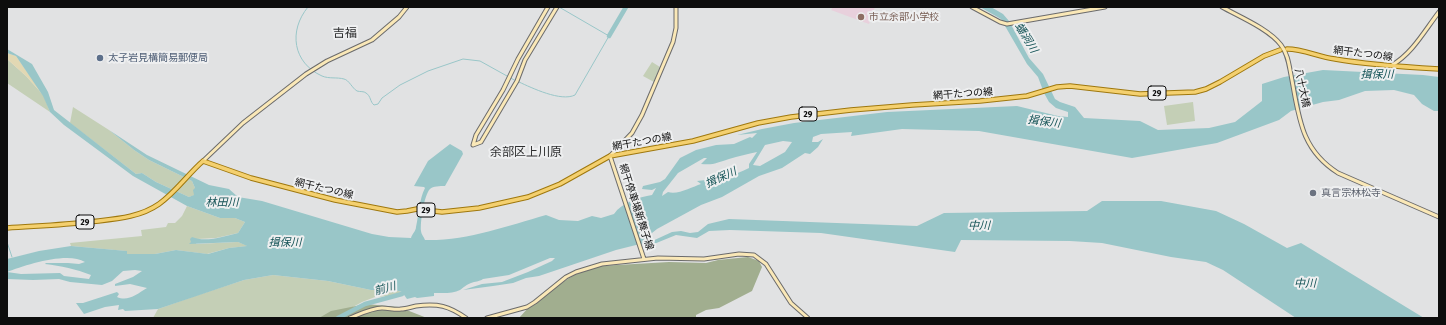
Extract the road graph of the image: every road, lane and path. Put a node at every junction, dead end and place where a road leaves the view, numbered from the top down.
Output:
1 (407, 7) edge
2 (548, 7) edge
3 (557, 7) edge
4 (676, 7) edge
5 (972, 7) edge
6 (1105, 7) edge
7 (1222, 7) edge
8 (1439, 12) edge
9 (1287, 49) dead end
10 (1280, 50) dead end
11 (1392, 66) junction
12 (1439, 69) edge
13 (611, 157) junction
14 (202, 162) junction
15 (1439, 217) edge
16 (7, 228) edge
17 (644, 258) junction
18 (350, 318) edge
19 (466, 318) edge
20 (487, 318) edge
21 (808, 318) edge

1 - 14 street
2 - 3 street
4 - 13 street, 網干停車場新舞子線
5 - 6 street
7 - 15 street, 八十大橋
8 - 11 street
9 - 11 main road, 網干たつの線
10 - 13 main road, 網干たつの線 / 29
11 - 12 main road, 網干たつの線
13 - 14 main road, 網干たつの線 / 29
13 - 17 street, 網干停車場新舞子線
14 - 16 main road, 29
17 - 20 street
17 - 21 street, 網干停車場新舞子線
18 - 19 street

